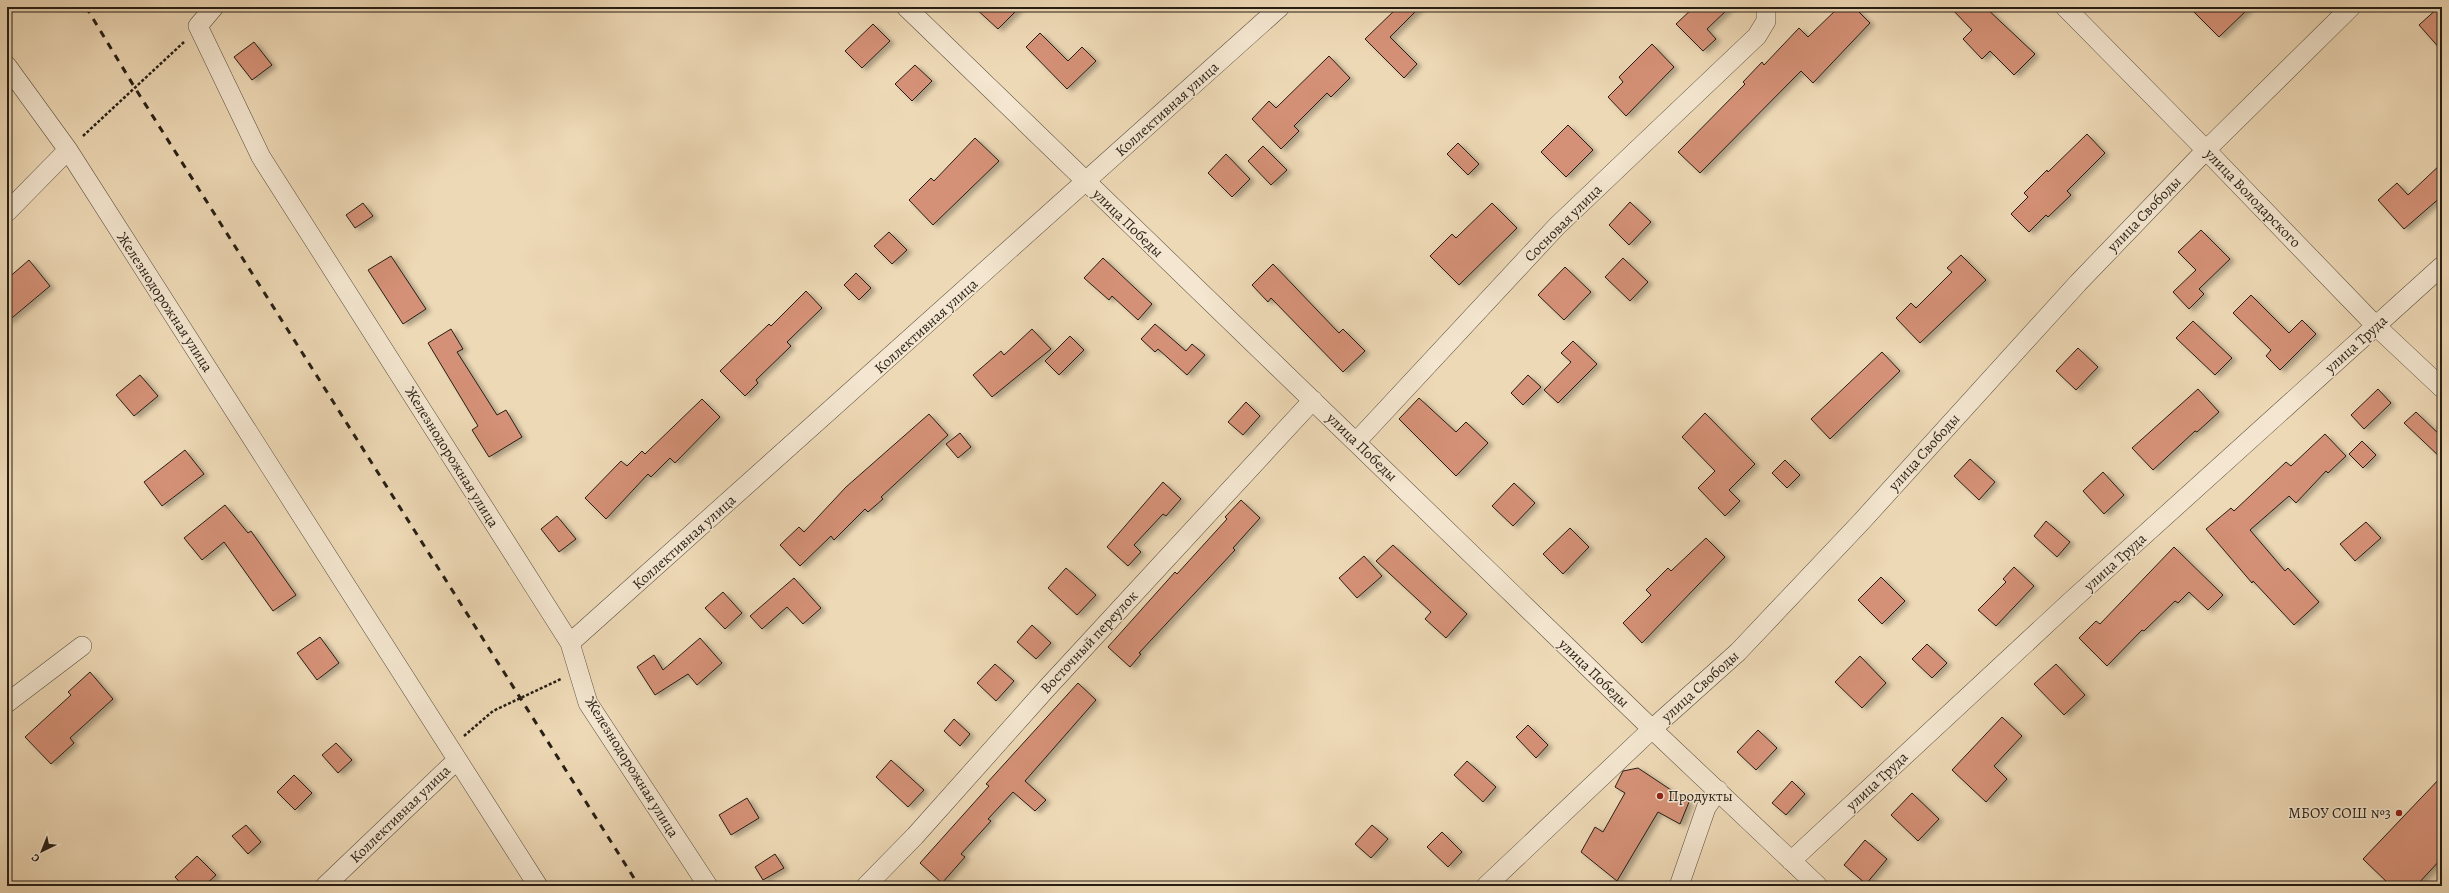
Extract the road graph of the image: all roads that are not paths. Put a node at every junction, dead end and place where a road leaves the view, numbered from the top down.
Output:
1 (214, 7) edge
2 (906, 7) edge
3 (1280, 7) edge
4 (1766, 7) edge
5 (2065, 7) edge
6 (2351, 7) edge
7 (7, 66) edge
8 (68, 150) junction
9 (2206, 150) junction
10 (1086, 183) junction
11 (7, 212) edge
12 (2442, 266) edge
13 (2376, 326) junction
14 (2442, 388) edge
15 (1313, 400) junction
16 (1356, 442) junction
17 (570, 643) junction
18 (82, 646) dead end
19 (7, 703) edge
20 (1652, 729) junction
21 (457, 760) junction
22 (1718, 790) junction
23 (1791, 861) junction
24 (325, 886) edge
25 (538, 886) edge
26 (708, 886) edge
27 (866, 886) edge
28 (1486, 886) edge
29 (1679, 886) edge
30 (1818, 886) edge

1 - 17 street, Железнодорожная улица
2 - 10 street, улица Победы
3 - 10 street, Коллективная улица
4 - 16 street, Сосновая улица
5 - 9 street, улица Володарского
6 - 9 street, улица Свободы
7 - 8 street, Железнодорожная улица
8 - 11 street
8 - 21 street, Железнодорожная улица
9 - 13 street, улица Володарского
9 - 20 street, улица Свободы
10 - 15 street, улица Победы
10 - 17 street, Коллективная улица
12 - 13 street, улица Труда
13 - 14 street, улица Володарского
13 - 23 street, улица Труда
15 - 16 street, улица Победы
15 - 27 street, Восточный переулок
16 - 20 street, улица Победы
17 - 26 street, Железнодорожная улица
18 - 19 street
20 - 22 street, улица Победы
20 - 28 street, улица Свободы
21 - 24 street, Коллективная улица
21 - 25 street, Железнодорожная улица
22 - 23 street, улица Победы
22 - 29 street
23 - 30 street, улица Победы

